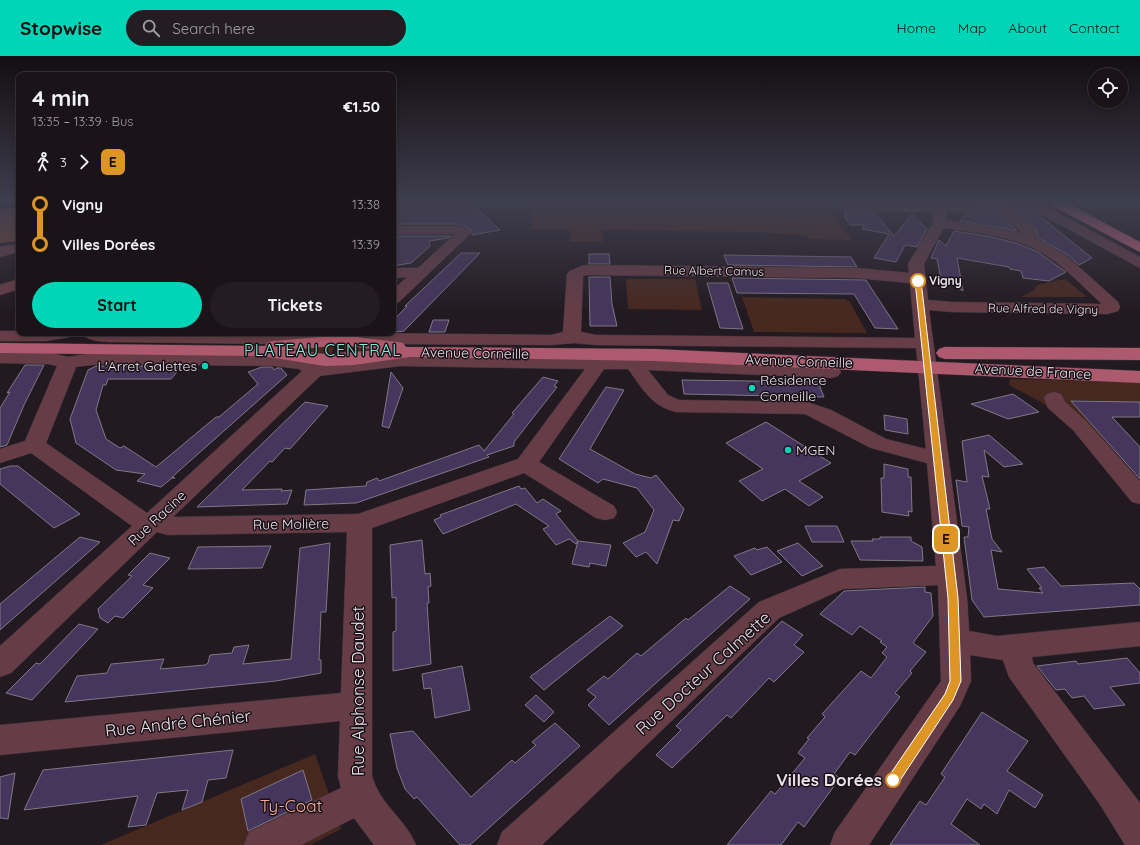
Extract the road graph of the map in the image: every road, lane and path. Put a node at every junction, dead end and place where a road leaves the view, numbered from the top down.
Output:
1 (458, 239) edge
2 (926, 239) edge
3 (1022, 239) edge
4 (1083, 239) edge
5 (1098, 239) edge
6 (1123, 239) edge
7 (1026, 240) joint
8 (1140, 248) edge
9 (1140, 263) edge
10 (16, 271) edge
11 (1127, 271) edge
12 (422, 272) junction
13 (396, 273) edge
14 (0, 276) edge
15 (16, 276) edge
16 (918, 279) junction
17 (0, 280) edge
18 (16, 281) edge
19 (0, 285) edge
20 (16, 285) edge
21 (0, 290) edge
22 (396, 296) edge
23 (920, 304) junction
24 (0, 336) edge
25 (16, 336) edge
26 (16, 336) edge
27 (46, 336) edge
28 (100, 336) edge
29 (300, 336) edge
30 (383, 336) edge
31 (572, 338) junction
32 (0, 343) edge
33 (0, 348) edge
34 (925, 354) junction
35 (1140, 354) edge
36 (0, 357) edge
37 (68, 363) junction
38 (599, 363) junction
39 (634, 364) junction
40 (314, 371) junction
41 (831, 372) dead end
42 (1140, 377) edge
43 (1054, 398) dead end
44 (34, 445) junction
45 (0, 456) edge
46 (937, 458) junction
47 (526, 464) junction
48 (1140, 496) edge
49 (605, 512) dead end
50 (152, 523) junction
51 (360, 523) junction
52 (950, 575) junction
53 (1140, 634) edge
54 (955, 641) junction
55 (1014, 647) junction
56 (0, 664) edge
57 (357, 705) junction
58 (0, 740) edge
59 (360, 797) junction
60 (1140, 835) edge
61 (262, 845) edge
62 (398, 845) edge
63 (515, 845) edge
64 (848, 845) edge

1 - 12 street
2 - 16 street
3 - 7 street, Rue Alfred de Vigny
4 - 11 street
5 - 9 street
6 - 8 highway
7 - 23 street, Rue Alfred de Vigny
10 - 14 street
12 - 13 street
12 - 22 street
15 - 17 street
16 - 23 street
16 - 31 street, Rue Albert Camus
18 - 19 street
20 - 21 street
23 - 34 street
24 - 26 street
25 - 27 street
28 - 29 street
30 - 31 street
31 - 34 street
32 - 34 main road, Avenue Corneille
33 - 34 main road, Avenue Corneille
34 - 35 main road
34 - 42 main road, Avenue de France
34 - 46 street
36 - 37 street
37 - 40 street
37 - 44 street
38 - 39 street, Avenue Corneille
38 - 40 street, Avenue Corneille
38 - 47 street
39 - 41 street, Avenue Corneille
39 - 46 street
40 - 50 street, Rue Racine
43 - 48 street
44 - 45 street
44 - 50 street, Rue Molière
46 - 52 street
47 - 49 street
47 - 51 street, Rue Molière
50 - 51 street, Rue Molière
50 - 56 street, Rue Racine
51 - 57 street, Rue Alphonse Daudet
52 - 54 street
52 - 63 street, Rue Docteur Calmette
53 - 55 street
54 - 55 street
54 - 64 street
55 - 60 street
57 - 58 street, Rue André Chénier
57 - 59 street, Rue Alphonse Daudet
59 - 61 street
59 - 62 street, Rue Alphonse Daudet

